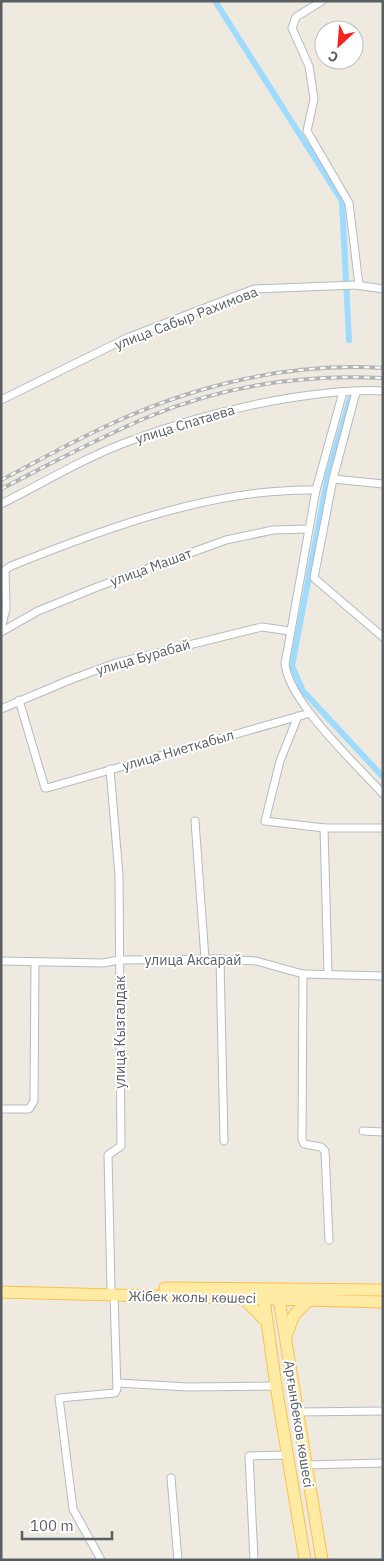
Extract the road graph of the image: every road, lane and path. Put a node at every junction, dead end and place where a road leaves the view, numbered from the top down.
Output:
1 (322, 1) edge
2 (355, 285) junction
3 (383, 288) edge
4 (383, 391) edge
5 (343, 392) junction
6 (356, 392) junction
7 (1, 400) edge
8 (333, 480) junction
9 (383, 484) edge
10 (316, 490) junction
11 (1, 504) edge
12 (308, 529) junction
13 (3, 568) edge
14 (290, 630) junction
15 (1, 631) edge
16 (383, 637) edge
17 (19, 700) junction
18 (1, 709) edge
19 (310, 713) junction
20 (298, 716) junction
21 (110, 769) junction
22 (383, 794) edge
23 (195, 821) dead end
24 (324, 828) junction
25 (383, 828) edge
26 (205, 959) junction
27 (220, 959) junction
28 (119, 960) junction
29 (1, 961) edge
30 (35, 962) junction
31 (303, 974) junction
32 (328, 974) junction
33 (383, 976) edge
34 (1, 1109) edge
35 (363, 1131) dead end
36 (383, 1132) edge
37 (224, 1140) dead end
38 (329, 1240) dead end
39 (1, 1284) edge
40 (383, 1290) edge
41 (1, 1292) edge
42 (113, 1292) junction
43 (263, 1294) junction
44 (278, 1294) junction
45 (244, 1299) junction
46 (309, 1300) junction
47 (383, 1302) edge
48 (267, 1323) junction
49 (285, 1337) junction
50 (118, 1383) junction
51 (276, 1386) junction
52 (383, 1411) edge
53 (297, 1412) junction
54 (287, 1455) junction
55 (383, 1463) edge
56 (306, 1464) junction
57 (171, 1478) dead end
58 (101, 1560) edge
59 (178, 1560) edge
60 (254, 1560) edge
61 (305, 1560) edge
62 (322, 1560) edge

1 - 2 street
2 - 3 street, улица Сабыр Рахимова
2 - 7 street, улица Сабыр Рахимова
4 - 6 street, улица Спатаева
5 - 6 street, улица Спатаева
5 - 10 street
5 - 11 street, улица Спатаева
6 - 8 street
8 - 9 street
8 - 16 street
10 - 12 street
10 - 13 street
12 - 14 street
12 - 15 street, улица Машат
13 - 15 street
14 - 17 street, улица Бурабай
14 - 19 street
17 - 18 street, улица Бурабай
17 - 21 street, улица Ниеткабыл
19 - 20 street, улица Ниеткабыл
19 - 22 street
20 - 21 street, улица Ниеткабыл
20 - 24 street
21 - 28 street, улица Кызгалдак
23 - 26 street
24 - 25 street
24 - 32 street
26 - 27 street, улица Аксарай
26 - 28 street, улица Аксарай
27 - 31 street, улица Аксарай
27 - 37 street
28 - 30 street, улица Аксарай
28 - 42 street, улица Кызгалдак
29 - 30 street, улица Аксарай
30 - 34 street
31 - 32 street, улица Аксарай
31 - 38 street
32 - 33 street, улица Аксарай
35 - 36 street
39 - 42 main road, Жібек жолы көшесі
40 - 44 main road, Жібек жолы көшесі
41 - 42 main road, Жібек жолы көшесі
42 - 43 main road, Жібек жолы көшесі
42 - 45 main road, Жібек жолы көшесі
42 - 50 street
43 - 44 main road, Жібек жолы көшесі
43 - 45 main road, Жібек жолы көшесі
43 - 48 main road, Арғынбеков көшесі
44 - 46 main road, Жібек жолы көшесі
44 - 49 main road, Арғынбеков көшесі
45 - 48 main road
46 - 47 main road, Жібек жолы көшесі
46 - 49 main road
48 - 51 main road, Арғынбеков көшесі
49 - 53 main road, Арғынбеков көшесі
50 - 51 street
50 - 58 street
51 - 54 main road, Арғынбеков көшесі
52 - 53 street
53 - 56 main road, Арғынбеков көшесі
54 - 60 street
54 - 61 main road, Арғынбеков көшесі
55 - 56 street
56 - 62 main road, Арғынбеков көшесі
57 - 59 street

